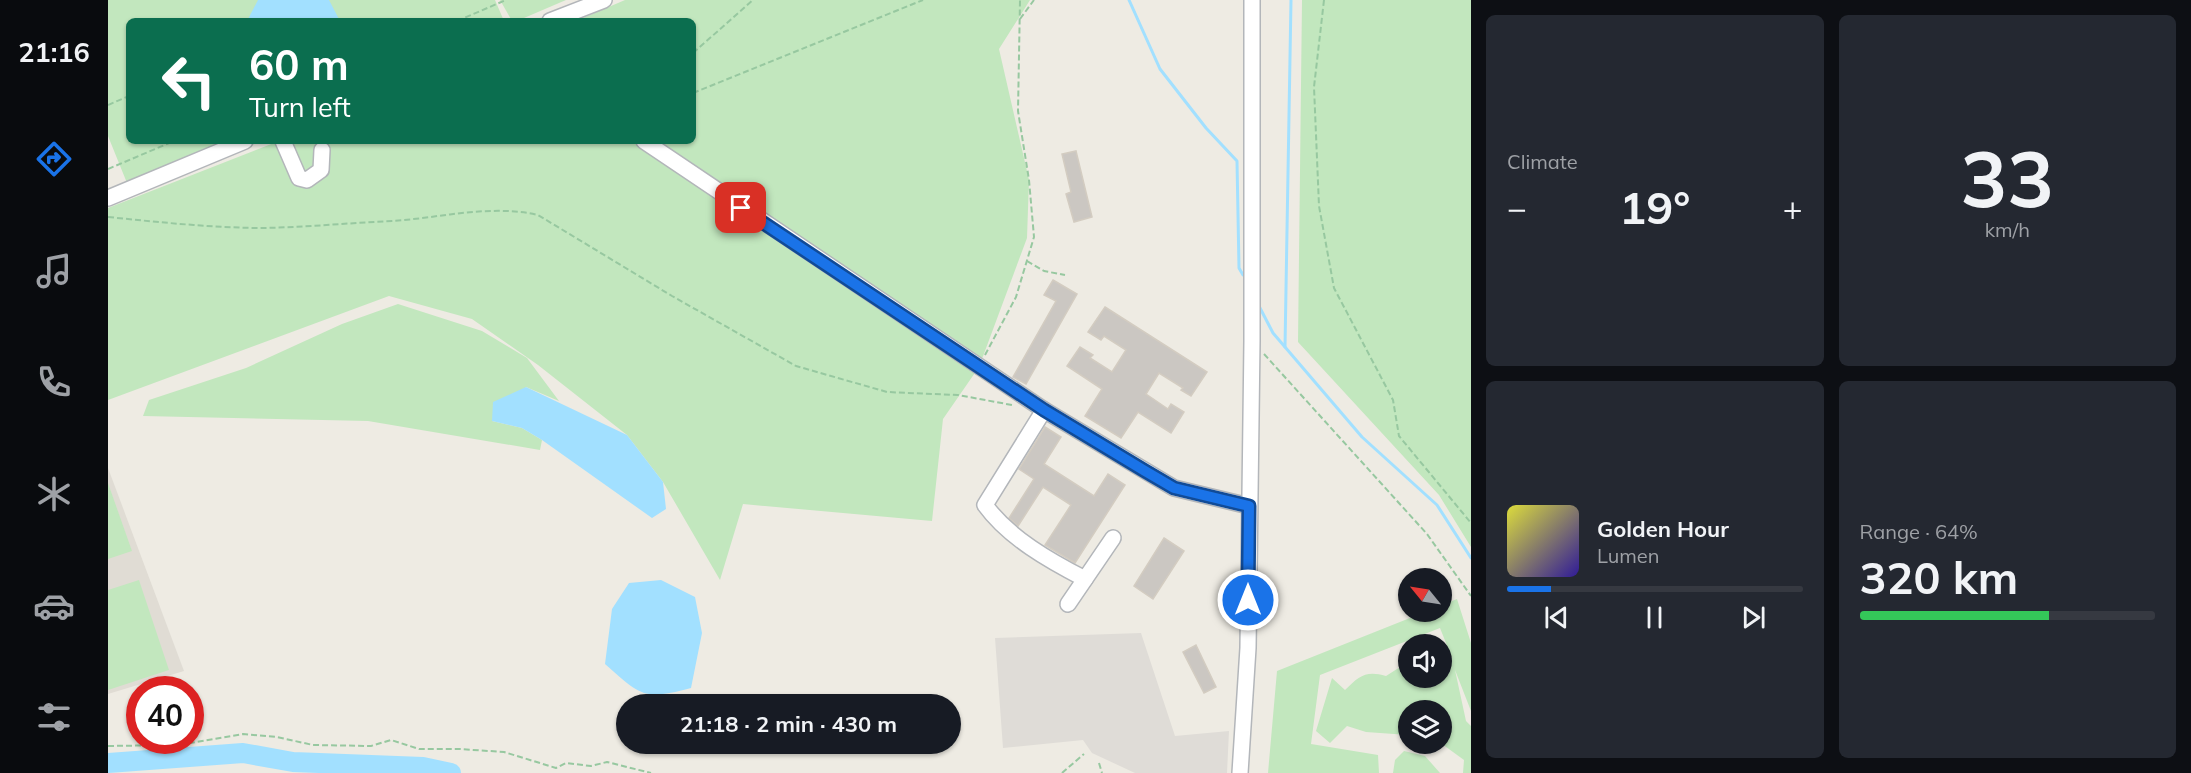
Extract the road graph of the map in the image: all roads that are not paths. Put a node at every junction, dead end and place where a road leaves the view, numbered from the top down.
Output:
1 (604, 0) edge
2 (1252, 0) edge
3 (558, 18) edge
4 (238, 144) edge
5 (283, 144) edge
6 (648, 144) edge
7 (322, 150) dead end
8 (108, 198) edge
9 (1044, 410) junction
10 (1249, 506) junction
11 (1113, 538) dead end
12 (1085, 579) junction
13 (1068, 604) dead end
14 (1240, 773) edge

1 - 3 street
2 - 10 street
4 - 8 street
5 - 7 street
6 - 9 street
9 - 10 street
9 - 12 street
10 - 14 street
11 - 12 street
12 - 13 street

